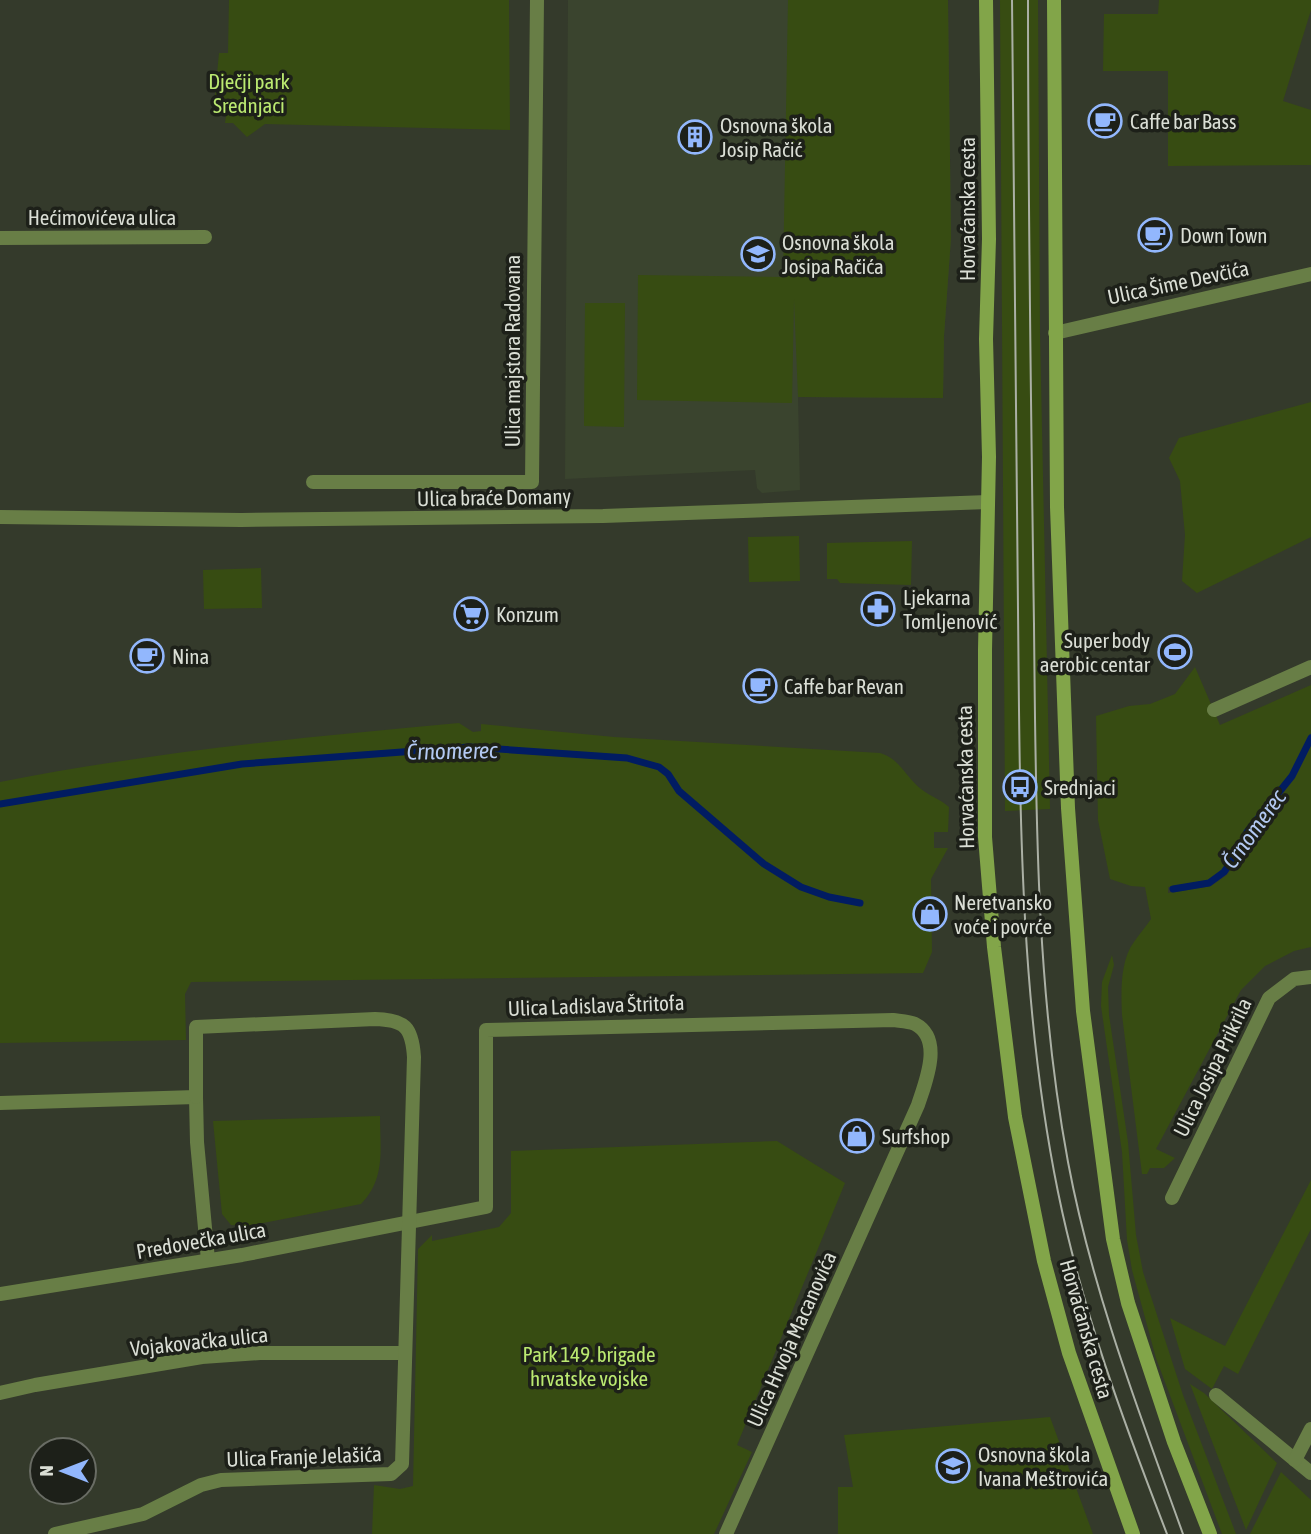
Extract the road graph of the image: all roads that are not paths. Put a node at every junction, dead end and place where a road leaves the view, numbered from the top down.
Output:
1 (537, 0) edge
2 (986, 0) edge
3 (1054, 0) edge
4 (205, 237) dead end
5 (0, 238) edge
6 (1311, 274) edge
7 (1055, 332) junction
8 (313, 482) dead end
9 (988, 502) junction
10 (0, 517) edge
11 (1311, 667) edge
12 (1213, 710) dead end
13 (1311, 977) edge
14 (196, 1097) junction
15 (0, 1103) edge
16 (894, 1161) joint
17 (1171, 1198) dead end
18 (408, 1222) junction
19 (208, 1260) junction
20 (0, 1294) edge
21 (404, 1353) junction
22 (0, 1393) edge
23 (1216, 1395) dead end
24 (1311, 1429) edge
25 (1295, 1460) junction
26 (1311, 1473) edge
27 (116, 1528) edge
28 (55, 1534) edge
29 (726, 1534) edge
30 (1133, 1534) edge
31 (1210, 1534) edge

1 - 8 street, Ulica majstora Radovana
2 - 9 street, Horvaćanska cesta
3 - 7 street
4 - 5 street, Hećimovićeva ulica
6 - 7 street, Ulica Šime Devčića
7 - 31 street
9 - 10 street, Ulica braće Domany
9 - 30 street, Horvaćanska cesta
11 - 12 street
13 - 17 street, Ulica Josipa Prikrila
14 - 15 street
14 - 18 street
14 - 19 street
16 - 18 street, Ulica Ladislava Štritofa
16 - 29 street, Ulica Hrvoja Macanovića
18 - 19 street, Predovečka ulica
18 - 21 street, Ulica Franje Jelašića
19 - 20 street, Predovečka ulica
21 - 22 street, Vojakovačka ulica
21 - 27 street, Ulica Franje Jelašića
23 - 25 street
24 - 25 street
25 - 26 street
27 - 28 street, Ulica Franje Jelašića

